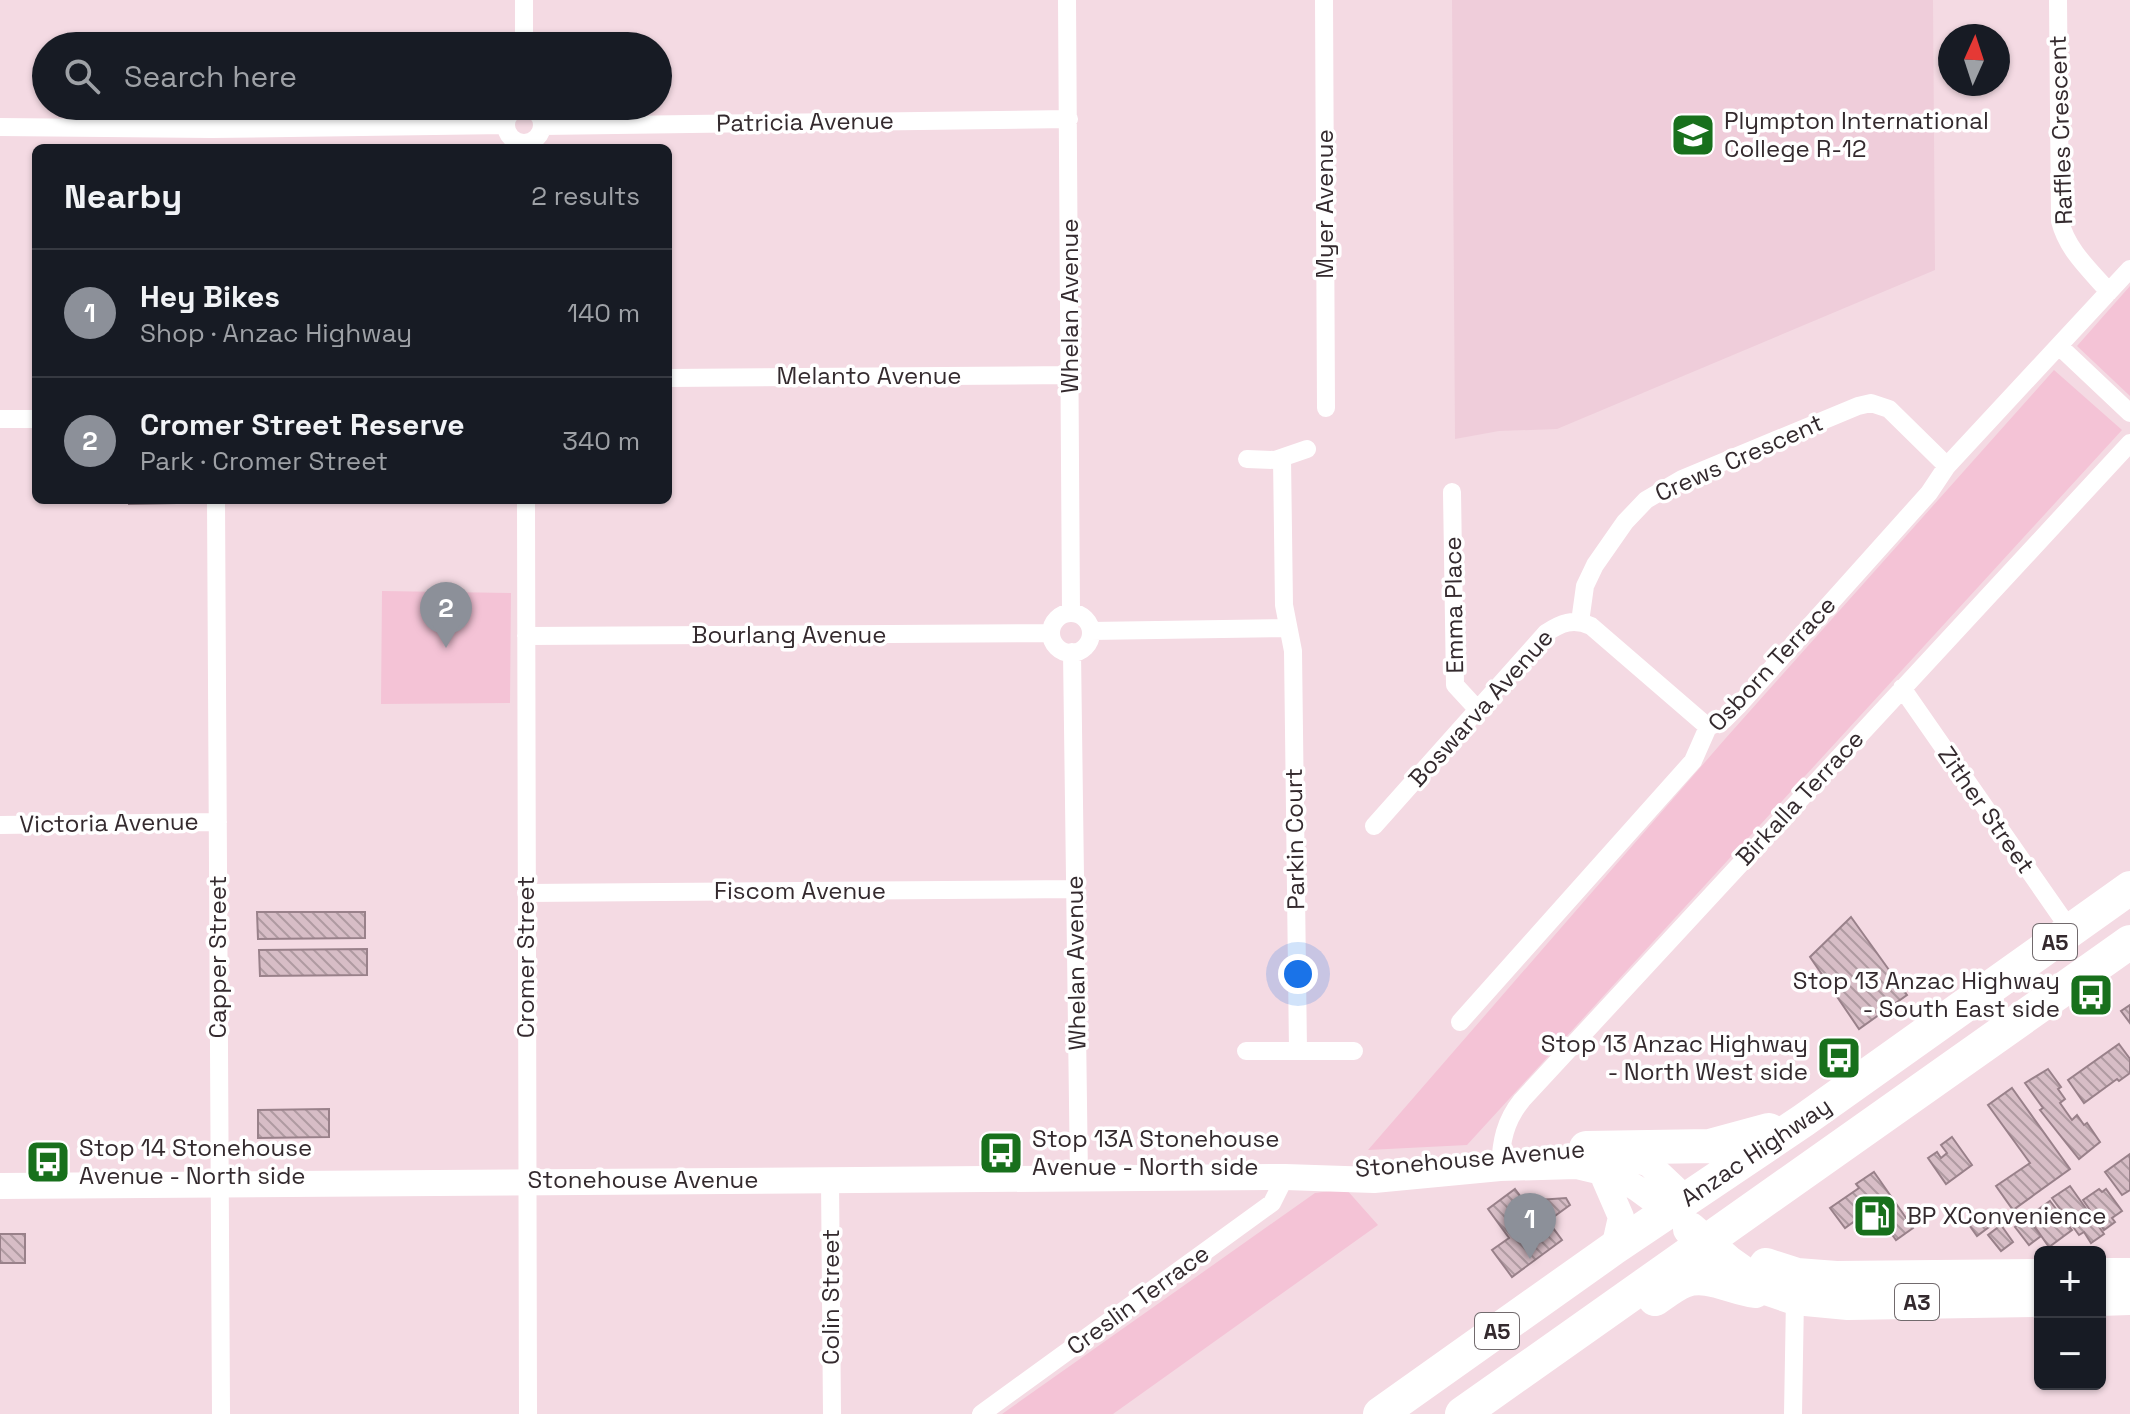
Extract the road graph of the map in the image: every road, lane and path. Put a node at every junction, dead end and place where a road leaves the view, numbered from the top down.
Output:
1 (524, 0) edge
2 (1067, 0) edge
3 (1324, 0) edge
4 (2058, 0) edge
5 (524, 32) edge
6 (1069, 119) junction
7 (508, 120) edge
8 (540, 120) edge
9 (506, 125) junction
10 (542, 126) junction
11 (0, 127) edge
12 (212, 138) edge
13 (524, 144) edge
14 (527, 144) edge
15 (2130, 269) edge
16 (2109, 292) junction
17 (2059, 346) junction
18 (1070, 375) junction
19 (672, 378) edge
20 (1326, 408) dead end
21 (2130, 413) edge
22 (0, 419) edge
23 (32, 419) edge
24 (2130, 443) edge
25 (1307, 449) dead end
26 (1282, 458) junction
27 (1247, 459) dead end
28 (1947, 466) junction
29 (1452, 492) dead end
30 (216, 504) edge
31 (526, 504) edge
32 (1071, 613) junction
33 (1580, 622) junction
34 (1288, 628) junction
35 (1091, 631) junction
36 (1051, 633) junction
37 (526, 636) junction
38 (1072, 652) junction
39 (1902, 688) junction
40 (1478, 710) junction
41 (1708, 727) junction
42 (218, 822) junction
43 (0, 825) edge
44 (1374, 826) dead end
45 (2130, 888) edge
46 (1074, 889) junction
47 (526, 893) junction
48 (2071, 931) junction
49 (2130, 942) edge
50 (2031, 959) junction
51 (1980, 996) junction
52 (2044, 1004) junction
53 (1460, 1022) dead end
54 (1246, 1051) dead end
55 (1298, 1051) junction
56 (1354, 1051) dead end
57 (1804, 1120) junction
58 (1500, 1160) junction
59 (1594, 1160) junction
60 (1285, 1177) junction
61 (1079, 1178) junction
62 (830, 1179) junction
63 (526, 1181) junction
64 (220, 1184) junction
65 (1788, 1185) junction
66 (0, 1186) edge
67 (1677, 1205) junction
68 (1715, 1236) junction
69 (1614, 1248) junction
70 (2106, 1275) edge
71 (2130, 1275) edge
72 (2034, 1276) edge
73 (1786, 1288) junction
74 (2130, 1298) edge
75 (2106, 1299) edge
76 (2034, 1300) edge
77 (1531, 1364) junction
78 (221, 1414) edge
79 (528, 1414) edge
80 (832, 1414) edge
81 (981, 1414) edge
82 (1380, 1414) edge
83 (1462, 1414) edge
84 (1793, 1414) edge

1 - 5 street
2 - 6 street, Whelan Avenue
3 - 20 street, Myer Avenue
4 - 16 street, Raffles Crescent
6 - 10 street, Patricia Avenue
6 - 18 street, Whelan Avenue
7 - 9 street
8 - 10 street
9 - 12 street
9 - 13 street
10 - 14 street
11 - 12 street
15 - 16 street, Osborn Terrace
16 - 17 street, Osborn Terrace
17 - 21 street
17 - 28 street, Osborn Terrace
18 - 19 street, Melanto Avenue
18 - 32 street, Whelan Avenue
22 - 23 street
24 - 39 street, Birkalla Terrace
25 - 26 street
26 - 27 street
26 - 34 street, Parkin Court
28 - 33 street, Crews Crescent
28 - 41 street, Osborn Terrace
29 - 40 street, Emma Place
30 - 42 street, Capper Street
31 - 37 street, Cromer Street
32 - 35 street
32 - 36 street
33 - 40 street, Boswarva Avenue
33 - 41 street, Boswarva Avenue
34 - 35 street
34 - 55 street, Parkin Court
35 - 38 street
36 - 37 street, Bourlang Avenue
36 - 38 street
37 - 47 street, Cromer Street
38 - 46 street, Whelan Avenue
39 - 48 street, Zither Street
39 - 58 street, Birkalla Terrace
40 - 44 street, Boswarva Avenue
41 - 53 street, Osborn Terrace
42 - 43 street, Victoria Avenue
42 - 64 street, Capper Street
45 - 48 highway, Anzac Highway / A5
46 - 47 street, Fiscom Avenue
46 - 61 street, Whelan Avenue
47 - 63 street, Cromer Street
48 - 50 highway, Anzac Highway / A5
49 - 52 highway, Anzac Highway / A5
50 - 51 highway, Anzac Highway / A5
50 - 52 highway
51 - 52 highway
51 - 57 highway, Anzac Highway / A5
52 - 65 highway, Anzac Highway / A5
54 - 55 street
55 - 56 street
57 - 59 highway
57 - 67 highway, Anzac Highway / A5
58 - 59 street, Stonehouse Avenue
58 - 60 street, Stonehouse Avenue
59 - 67 street, Stonehouse Avenue
59 - 69 street
60 - 61 street, Stonehouse Avenue
60 - 81 street, Creslin Terrace
61 - 62 street, Stonehouse Avenue
62 - 63 street, Stonehouse Avenue
62 - 80 street, Colin Street
63 - 64 street, Stonehouse Avenue
63 - 79 street, Cromer Street
64 - 66 street, Stonehouse Avenue
64 - 78 street, Capper Street
65 - 68 highway, Anzac Highway / A5
65 - 73 highway
67 - 68 highway, A3
67 - 69 highway, Anzac Highway / A5
68 - 73 highway, A3
68 - 77 highway, Anzac Highway / A5
69 - 82 highway, Anzac Highway / A5
70 - 71 highway
72 - 73 highway, A3
73 - 76 highway, A3
73 - 77 highway
73 - 84 street
74 - 75 highway
77 - 83 highway, Anzac Highway / A5

